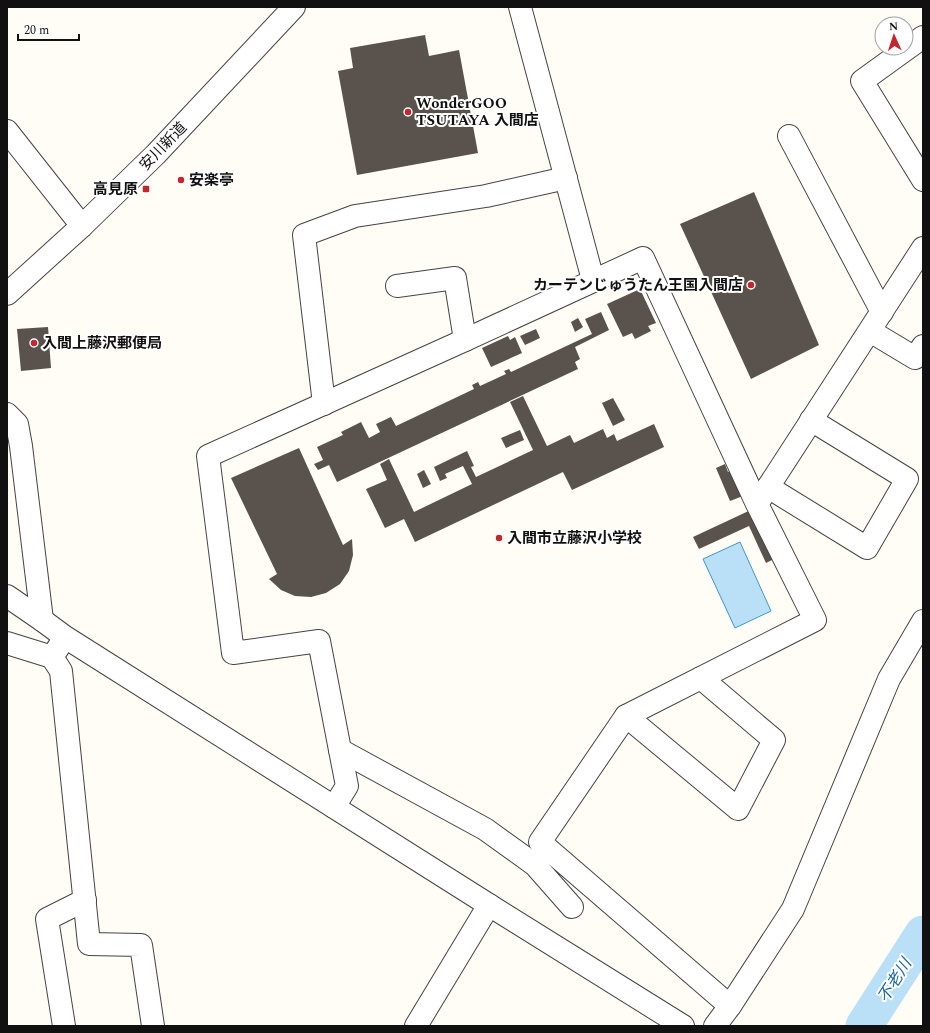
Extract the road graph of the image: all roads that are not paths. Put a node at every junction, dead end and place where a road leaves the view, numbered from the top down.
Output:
1 (294, 7) edge
2 (520, 7) edge
3 (923, 37) edge
4 (7, 131) edge
5 (789, 136) dead end
6 (566, 178) junction
7 (923, 180) edge
8 (82, 226) junction
9 (923, 248) edge
10 (593, 280) junction
11 (397, 286) dead end
12 (7, 294) edge
13 (882, 312) junction
14 (870, 331) junction
15 (465, 340) junction
16 (923, 346) edge
17 (324, 404) junction
18 (7, 414) edge
19 (812, 420) junction
20 (763, 495) junction
21 (7, 596) edge
22 (42, 620) junction
23 (923, 621) edge
24 (65, 637) junction
25 (7, 643) edge
26 (52, 657) junction
27 (701, 678) junction
28 (626, 716) junction
29 (340, 750) junction
30 (334, 807) junction
31 (85, 900) junction
32 (489, 905) junction
33 (572, 907) dead end
34 (730, 1006) junction
35 (64, 1026) edge
36 (153, 1026) edge
37 (416, 1026) edge
38 (683, 1026) edge
39 (716, 1026) edge

1 - 8 street, 安川新道
2 - 6 street
3 - 7 street
4 - 8 street
5 - 13 street
6 - 10 street
6 - 17 street
8 - 12 street, 安川新道
9 - 13 street
10 - 15 street
10 - 20 street
11 - 15 street
13 - 14 street
14 - 16 street
14 - 19 street
15 - 17 street
17 - 29 street
18 - 22 street
19 - 20 street
19 - 20 street
20 - 27 street
21 - 22 street
22 - 24 street
23 - 34 street
24 - 26 street
24 - 30 street
25 - 26 street
26 - 31 street
27 - 28 street
27 - 28 street
28 - 34 street
29 - 30 street
29 - 33 street
30 - 32 street
31 - 35 street
31 - 36 street
32 - 37 street
32 - 38 street
34 - 39 street

